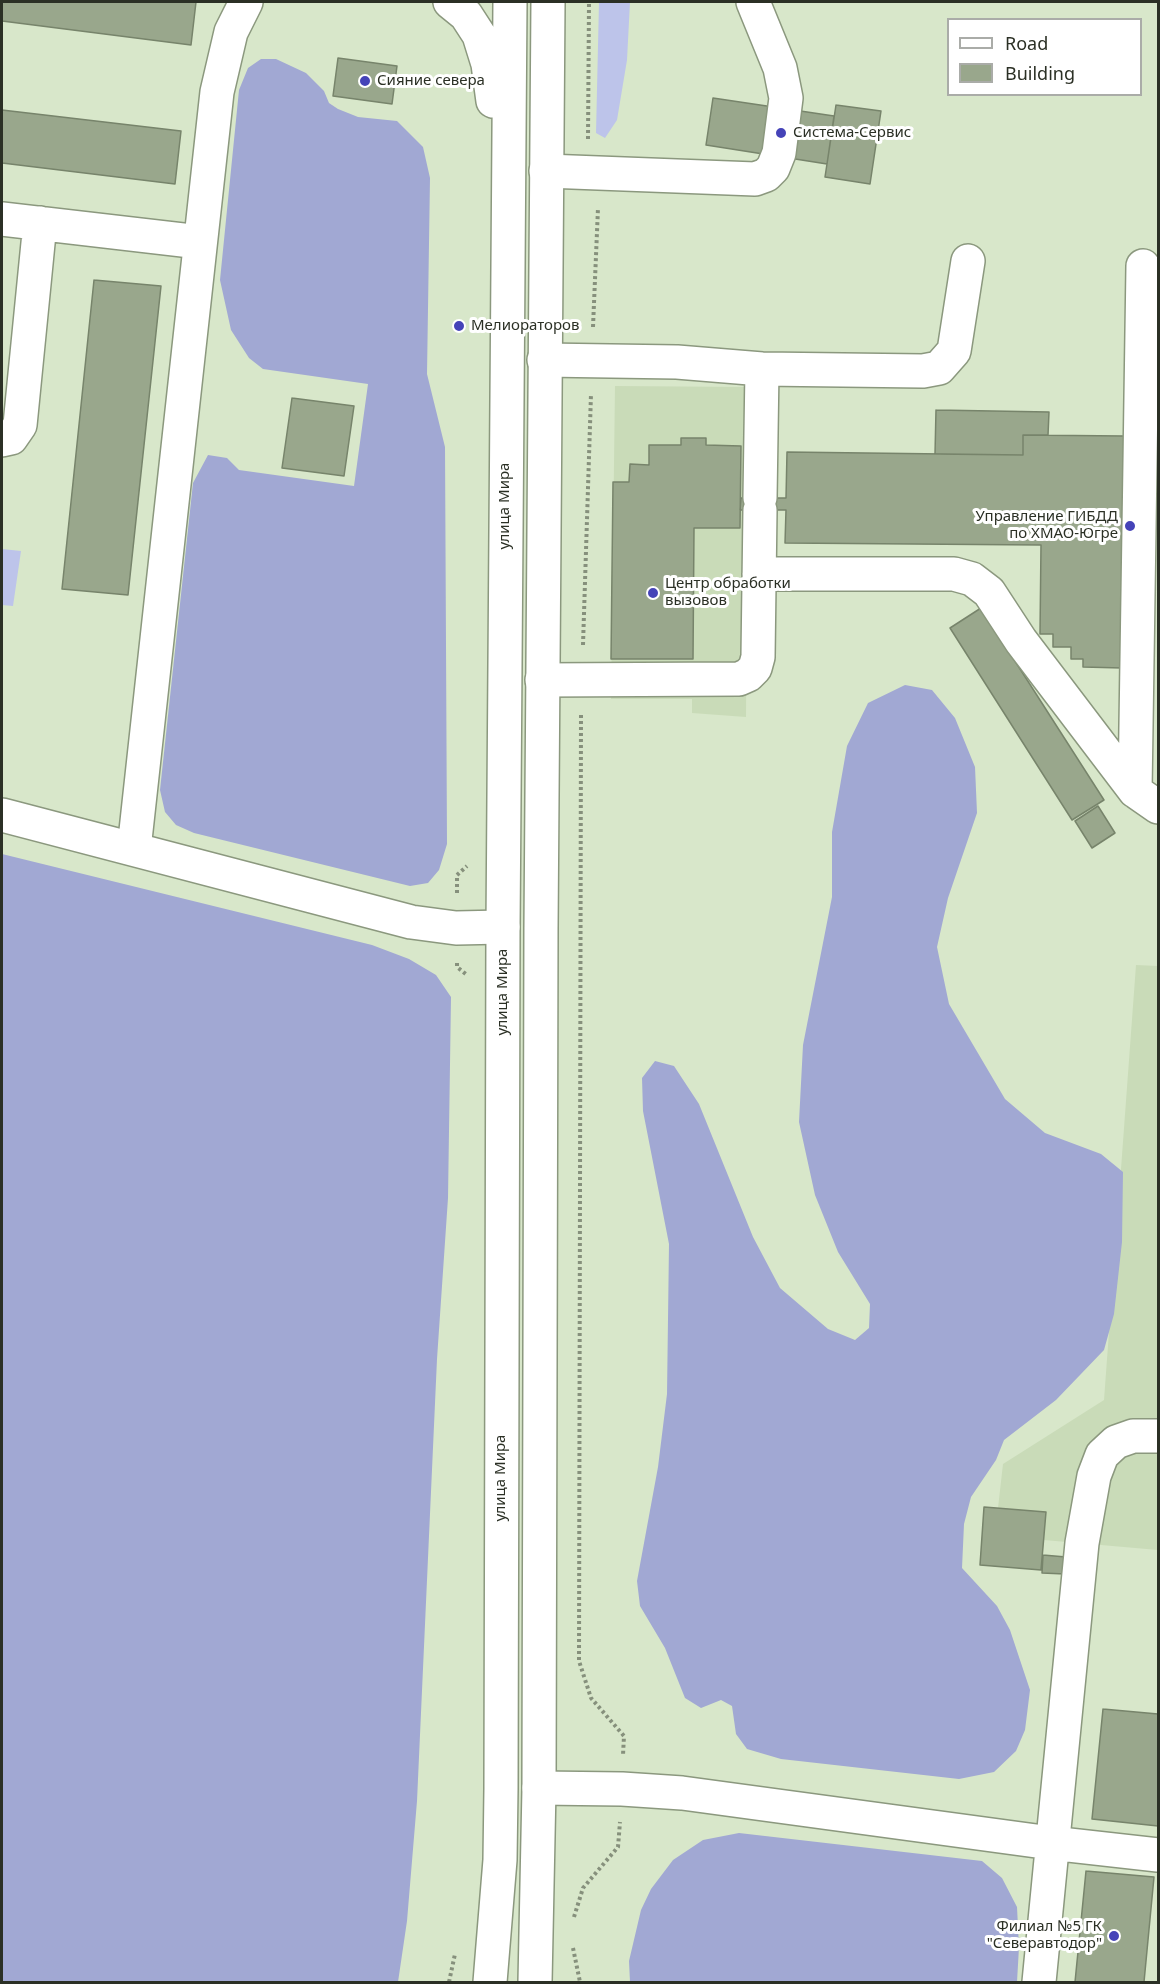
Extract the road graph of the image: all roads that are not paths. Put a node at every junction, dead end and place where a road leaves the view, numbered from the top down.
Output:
1 (246, 2) edge
2 (450, 2) edge
3 (457, 2) edge
4 (513, 2) edge
5 (548, 2) edge
6 (753, 2) edge
7 (546, 171) junction
8 (2, 219) edge
9 (40, 224) junction
10 (200, 242) junction
11 (507, 243) junction
12 (968, 261) dead end
13 (1143, 266) dead end
14 (544, 360) junction
15 (762, 369) junction
16 (2, 441) edge
17 (1149, 443) edge
18 (759, 574) junction
19 (542, 680) junction
20 (1147, 799) edge
21 (2, 815) edge
22 (134, 849) junction
23 (503, 927) junction
24 (541, 927) junction
25 (1158, 1436) edge
26 (539, 1788) junction
27 (501, 1789) junction
28 (1051, 1843) junction
29 (1158, 1855) edge
30 (500, 1860) junction
31 (473, 1983) edge
32 (490, 1983) edge
33 (537, 1983) edge
34 (1039, 1983) edge

1 - 10 main road
2 - 11 main road
3 - 4 main road
4 - 11 main road, улица Мира
5 - 7 main road
6 - 7 main road
7 - 14 main road
8 - 9 main road
9 - 10 main road
9 - 16 main road
10 - 22 main road
11 - 23 main road, улица Мира
12 - 15 main road
13 - 17 main road
14 - 15 main road
14 - 19 main road
15 - 18 main road
17 - 20 main road
18 - 19 main road
18 - 20 main road
19 - 24 main road
21 - 22 main road
22 - 23 main road
23 - 24 main road
23 - 27 main road, улица Мира
24 - 26 main road
25 - 28 main road
26 - 27 main road
26 - 28 main road
26 - 33 main road
27 - 30 main road, улица Мира
28 - 29 main road
28 - 34 main road
30 - 31 main road
30 - 32 main road, улица Мира

